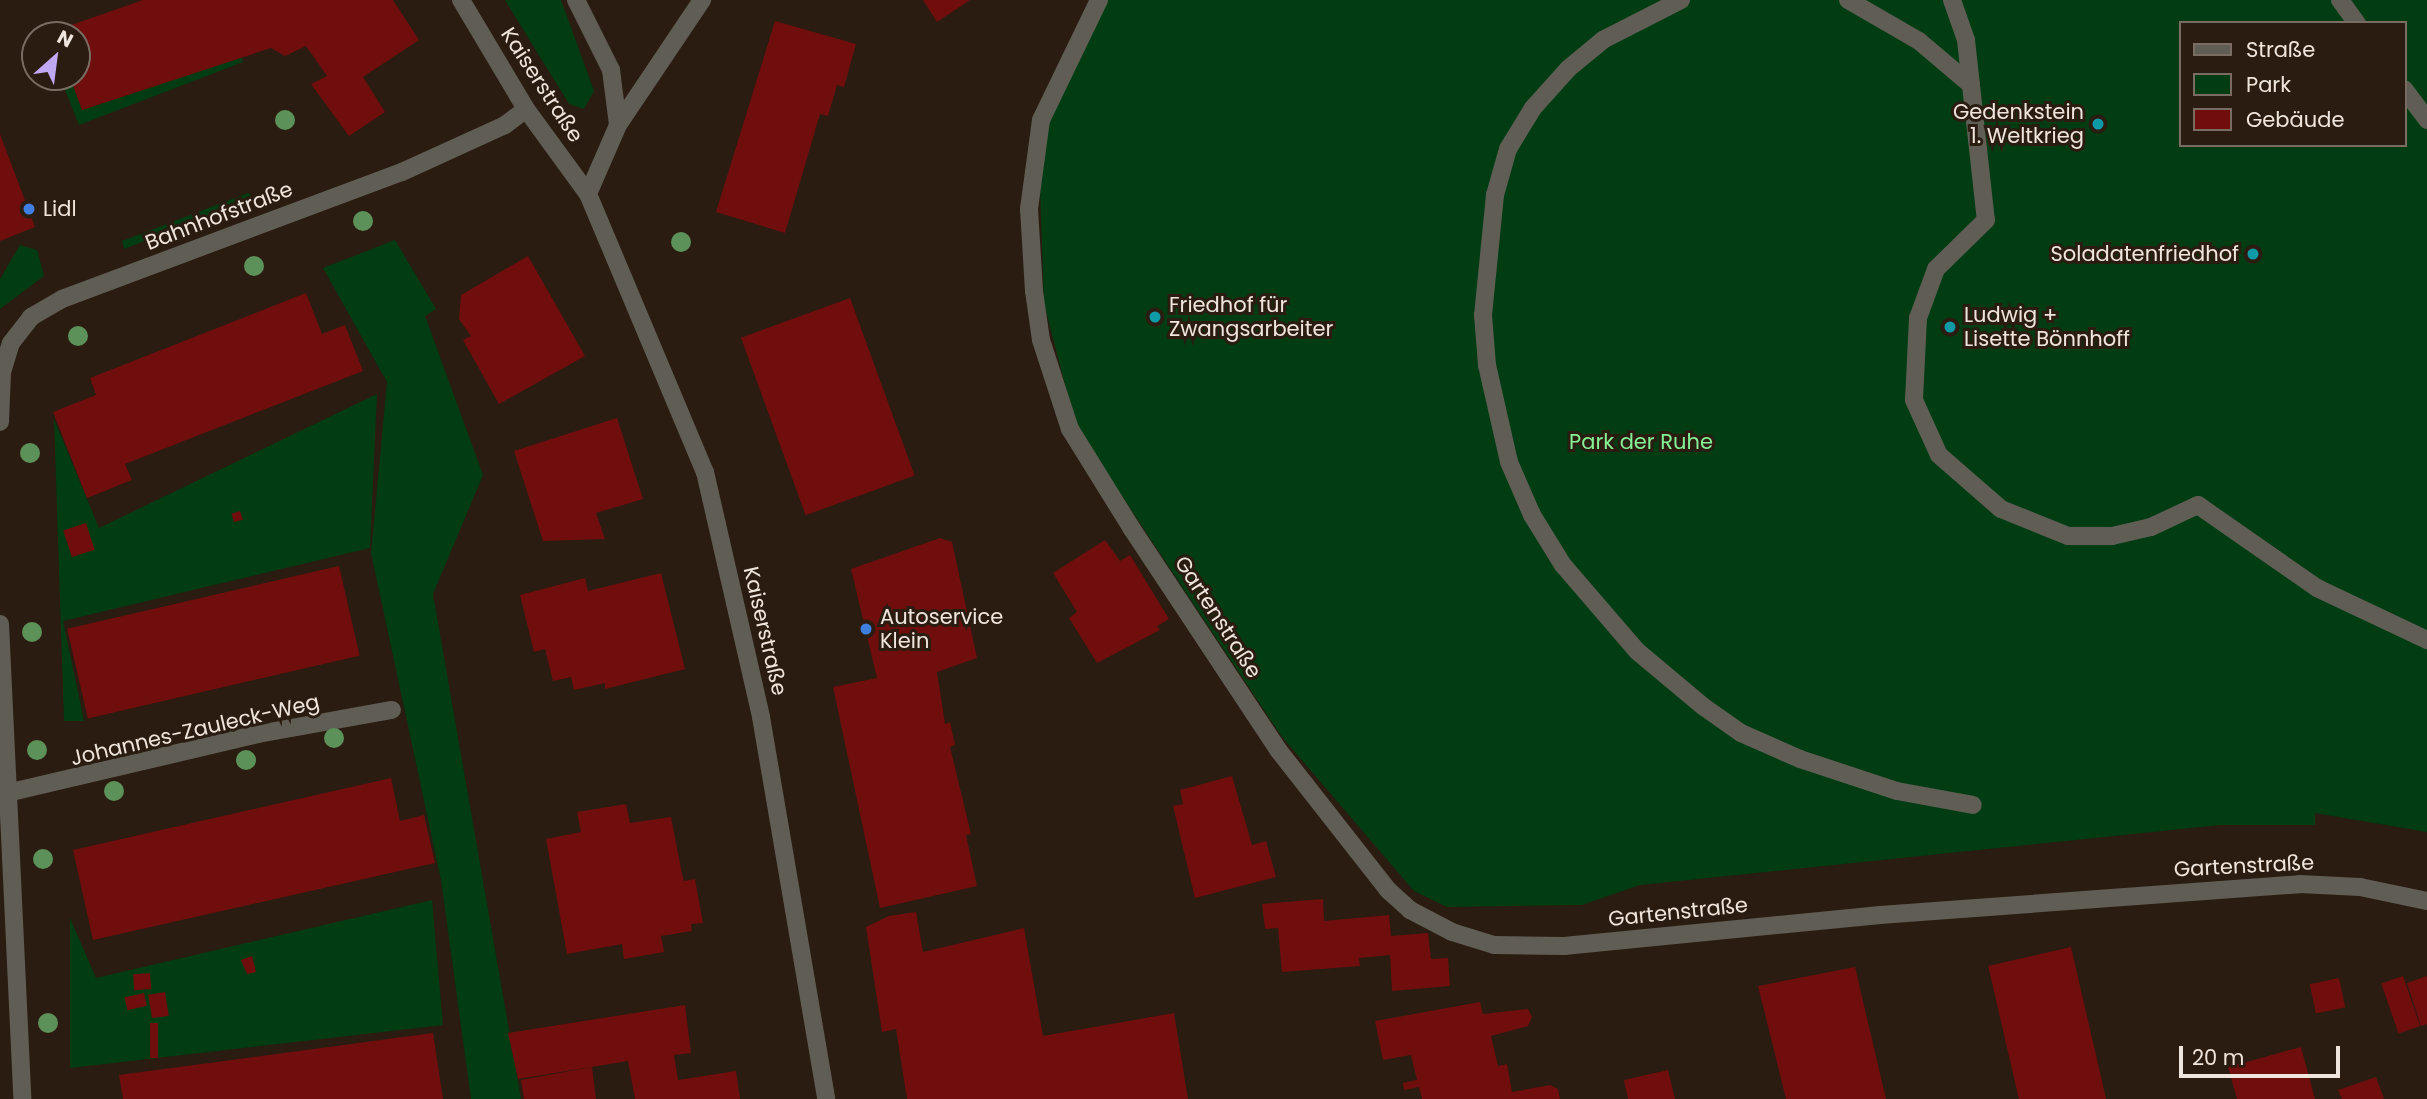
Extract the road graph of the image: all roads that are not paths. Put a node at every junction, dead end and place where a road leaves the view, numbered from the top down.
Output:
1 (461, 0) edge
2 (576, 0) edge
3 (702, 0) edge
4 (1099, 0) edge
5 (1681, 0) edge
6 (1849, 0) edge
7 (1952, 0) edge
8 (2340, 0) edge
9 (2356, 21) edge
10 (1970, 85) junction
11 (2406, 92) edge
12 (526, 109) junction
13 (2427, 120) edge
14 (618, 125) junction
15 (588, 194) junction
16 (0, 422) edge
17 (0, 624) edge
18 (2427, 640) edge
19 (392, 710) dead end
20 (7, 793) junction
21 (1973, 805) dead end
22 (2427, 901) edge
23 (22, 1099) edge
24 (826, 1099) edge

1 - 12 street, Kaiserstraße
2 - 14 street
3 - 14 street, Kaiserstraße
4 - 22 street, Gartenstraße
5 - 21 street
6 - 10 street
7 - 10 street
8 - 9 street
10 - 18 street
11 - 13 street
12 - 15 street, Kaiserstraße
12 - 16 street, Bahnhofstraße
14 - 15 street, Kaiserstraße
15 - 24 street, Kaiserstraße
17 - 20 street
19 - 20 street, Johannes-Zauleck-Weg
20 - 23 street

